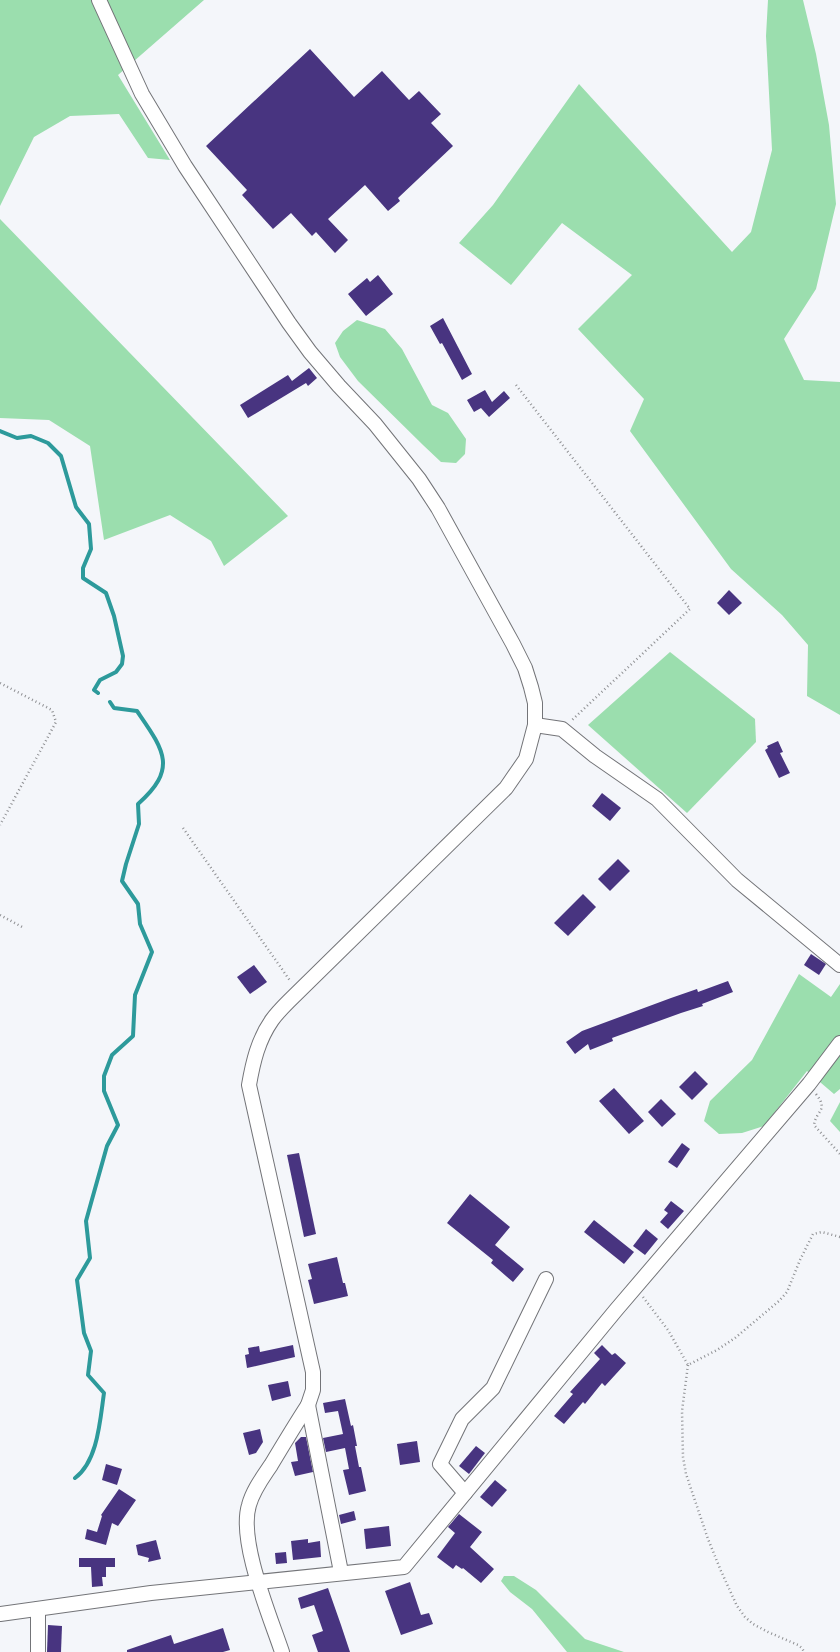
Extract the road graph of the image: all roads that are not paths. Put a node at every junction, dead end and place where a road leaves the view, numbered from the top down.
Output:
1 (99, 0) edge
2 (535, 725) junction
3 (840, 965) edge
4 (840, 1042) edge
5 (546, 1279) dead end
6 (308, 1405) junction
7 (465, 1493) junction
8 (342, 1572) junction
9 (258, 1582) junction
10 (38, 1609) junction
11 (0, 1614) edge
12 (38, 1652) edge
13 (282, 1652) edge

1 - 2 street
2 - 3 street
2 - 6 street
4 - 7 street
5 - 7 street
6 - 8 street
6 - 9 street
7 - 8 street
8 - 9 street
9 - 10 street
9 - 13 street
10 - 11 street
10 - 12 street

